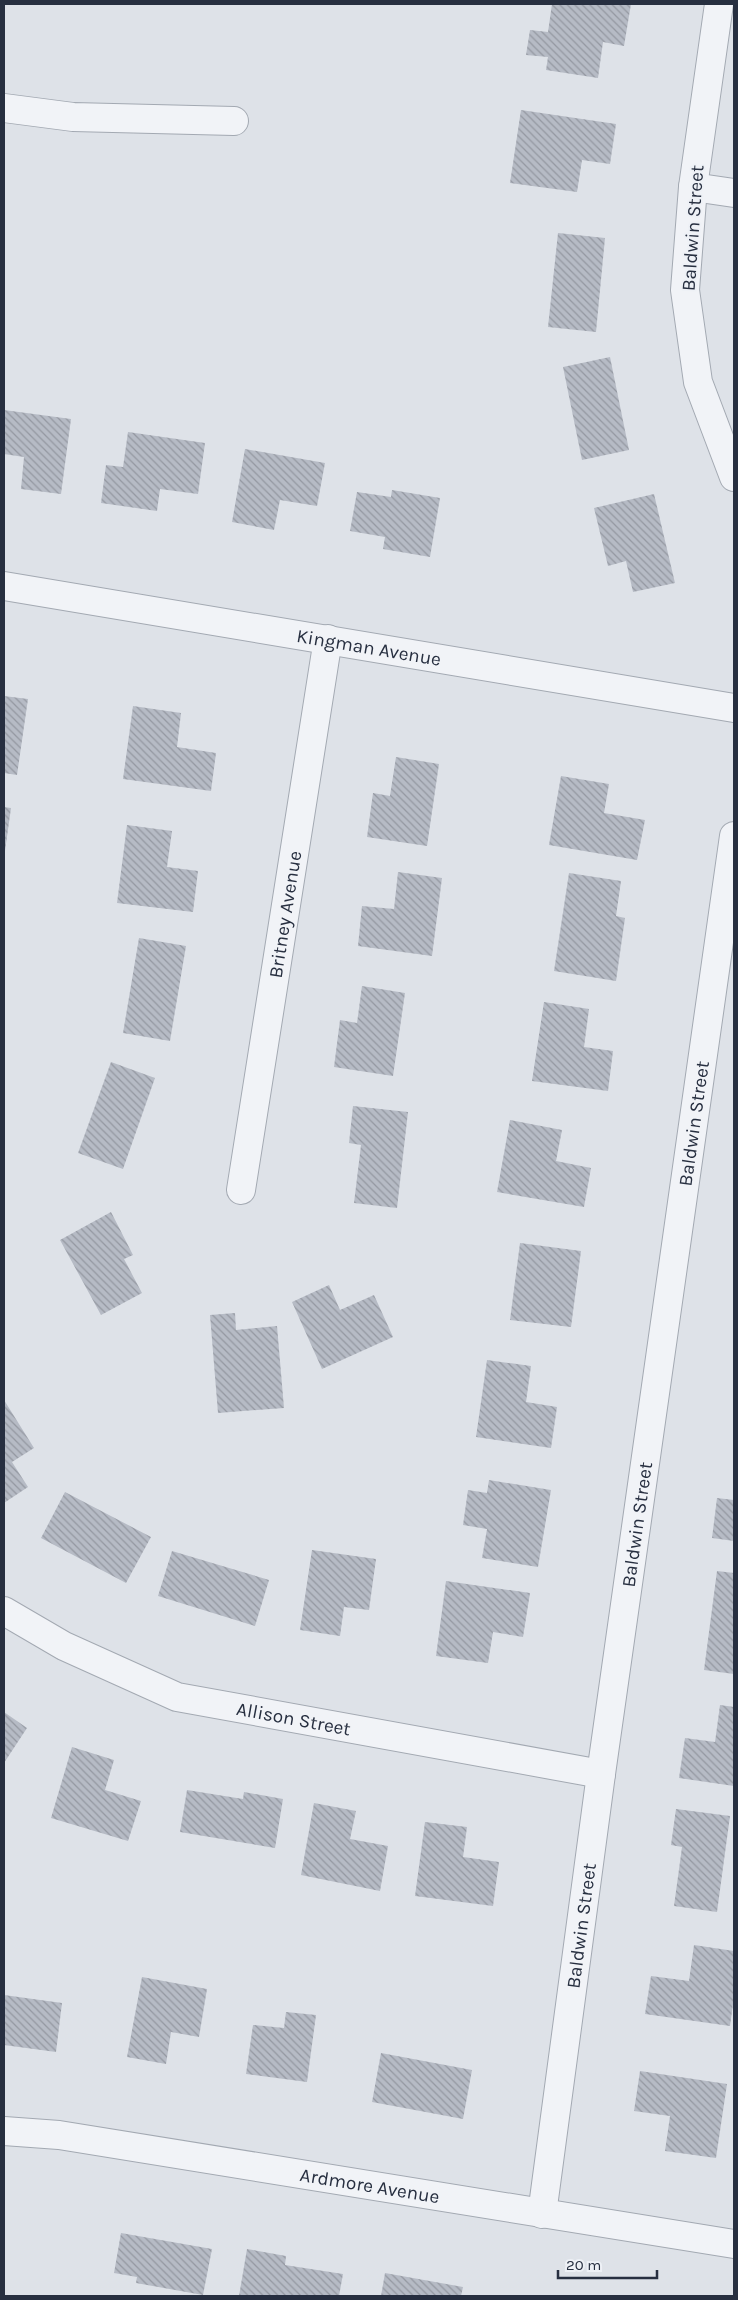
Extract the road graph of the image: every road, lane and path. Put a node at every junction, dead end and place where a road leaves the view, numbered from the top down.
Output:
1 (719, 4) edge
2 (4, 108) edge
3 (234, 121) dead end
4 (693, 187) junction
5 (734, 193) edge
6 (734, 477) edge
7 (4, 586) edge
8 (328, 639) junction
9 (734, 708) edge
10 (734, 836) edge
11 (241, 1190) dead end
12 (4, 1611) edge
13 (601, 1774) junction
14 (4, 2131) edge
15 (542, 2214) junction
16 (734, 2244) edge

1 - 4 street, Baldwin Street
2 - 3 street
4 - 5 street
4 - 6 street, Baldwin Street
7 - 8 street, Kingman Avenue
8 - 9 street, Kingman Avenue
8 - 11 street, Britney Avenue
10 - 13 street, Baldwin Street
12 - 13 street, Allison Street
13 - 15 street, Baldwin Street
14 - 15 street, Ardmore Avenue
15 - 16 street, Ardmore Avenue

